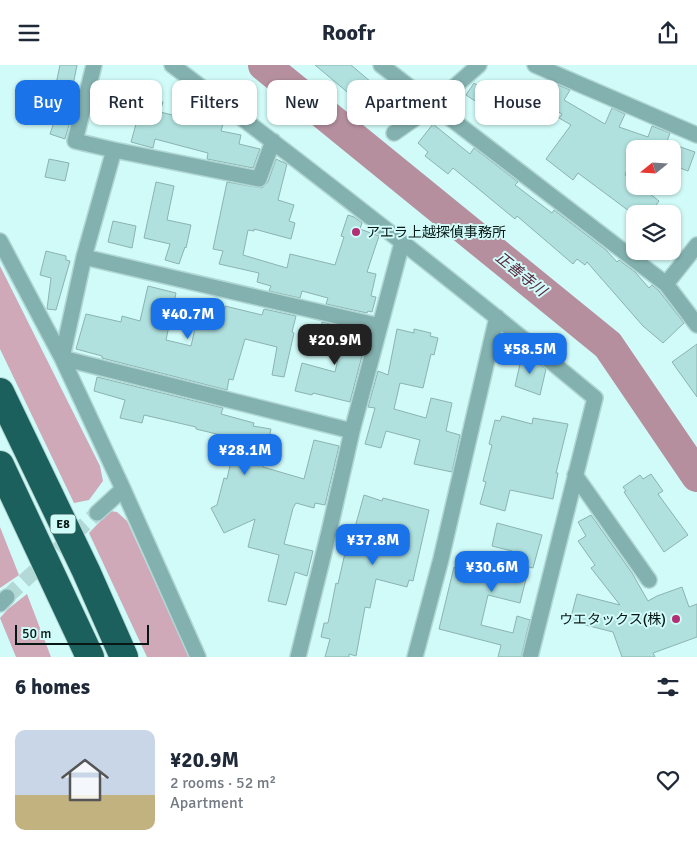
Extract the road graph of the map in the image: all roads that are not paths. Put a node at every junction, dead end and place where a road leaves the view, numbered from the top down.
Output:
1 (94, 65) edge
2 (172, 65) edge
3 (381, 65) edge
4 (479, 65) edge
5 (535, 65) edge
6 (401, 80) edge
7 (462, 80) edge
8 (405, 125) edge
9 (460, 125) edge
10 (394, 133) dead end
11 (697, 135) edge
12 (273, 141) junction
13 (114, 150) junction
14 (402, 243) junction
15 (1, 244) edge
16 (697, 245) edge
17 (84, 257) junction
18 (666, 284) junction
19 (498, 317) junction
20 (697, 325) edge
21 (380, 326) junction
22 (62, 358) junction
23 (0, 392) edge
24 (352, 431) junction
25 (0, 465) edge
26 (575, 475) junction
27 (123, 489) junction
28 (97, 513) tunnel mouth
29 (649, 580) dead end
30 (56, 583) junction
31 (82, 657) edge
32 (90, 657) edge
33 (124, 657) edge
34 (198, 657) edge
35 (298, 657) edge
36 (415, 657) edge
37 (530, 657) edge

1 - 13 street
2 - 12 street
3 - 6 street
4 - 7 street
5 - 11 street
8 - 10 street
9 - 18 street
12 - 13 street
12 - 14 street
13 - 17 street
14 - 19 street
14 - 21 street
15 - 22 street
16 - 18 street
17 - 21 street
17 - 22 street
18 - 20 street
19 - 26 street
19 - 36 street
21 - 24 street
22 - 24 street
22 - 27 street
23 - 33 highway, E8
24 - 35 street
25 - 30 highway, E8
26 - 29 street
26 - 37 street
27 - 28 street
27 - 34 street
30 - 31 highway
30 - 32 highway, E8

